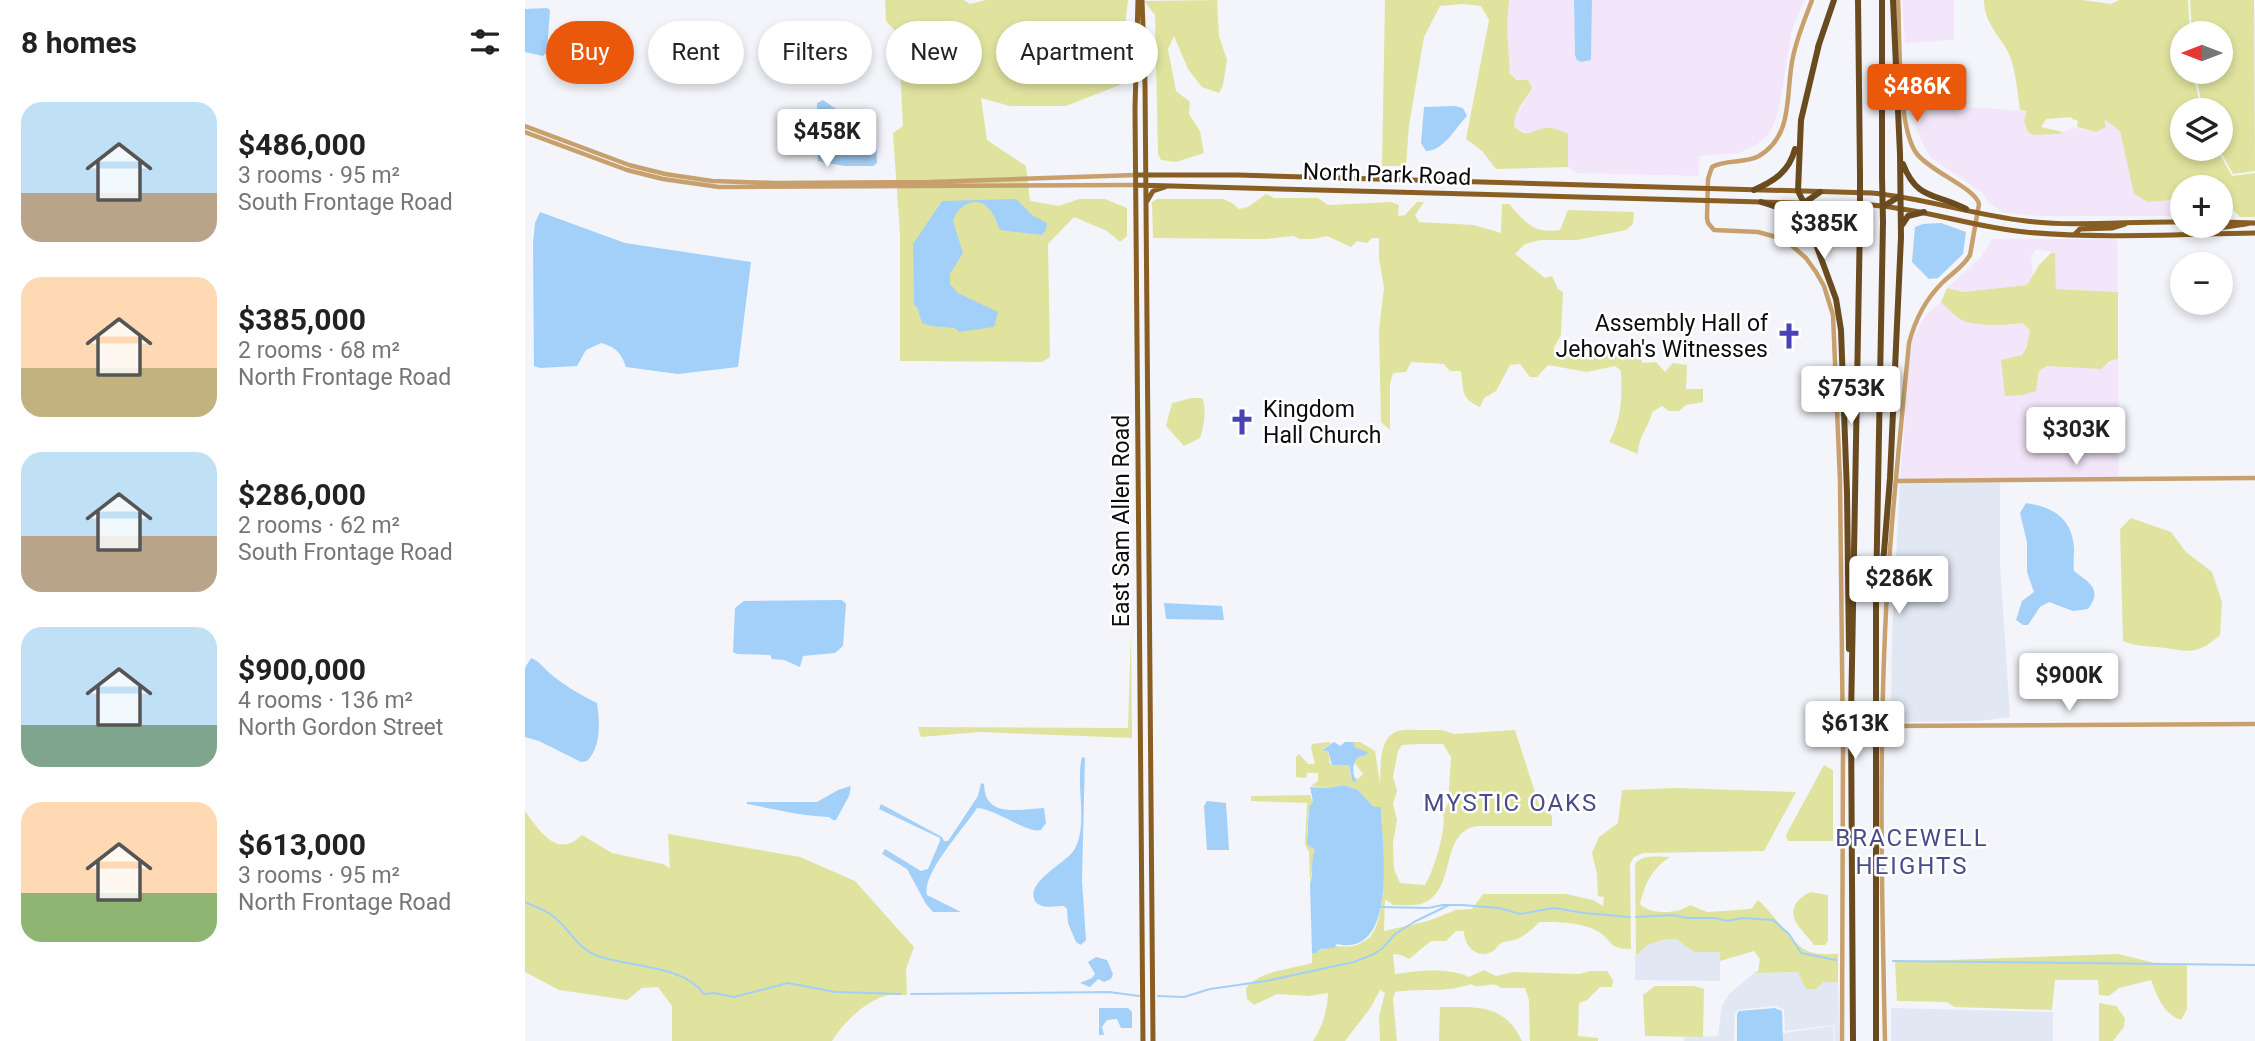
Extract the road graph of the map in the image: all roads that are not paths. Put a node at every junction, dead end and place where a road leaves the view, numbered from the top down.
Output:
1 (1140, 0) edge
2 (1812, 0) edge
3 (1834, 0) edge
4 (1858, 0) edge
5 (1882, 0) edge
6 (1893, 0) edge
7 (1898, 0) edge
8 (1819, 44) junction
9 (525, 126) edge
10 (525, 132) edge
11 (1900, 154) junction
12 (1136, 175) junction
13 (1145, 175) junction
14 (1136, 185) junction
15 (1145, 185) junction
16 (1172, 185) junction
17 (1708, 189) junction
18 (1754, 190) junction
19 (1798, 191) junction
20 (1820, 192) junction
21 (1900, 196) junction
22 (1708, 201) junction
23 (1761, 202) junction
24 (1804, 203) junction
25 (1884, 206) junction
26 (1145, 208) junction
27 (1900, 208) junction
28 (1966, 209) junction
29 (1924, 212) junction
30 (1978, 212) junction
31 (2128, 222) junction
32 (2170, 222) edge
33 (2233, 222) edge
34 (2253, 223) edge
35 (1977, 224) junction
36 (2233, 228) edge
37 (2233, 233) edge
38 (2255, 233) edge
39 (2075, 234) junction
40 (2170, 234) edge
41 (1813, 236) junction
42 (1901, 237) junction
43 (2255, 478) edge
44 (1897, 481) junction
45 (1876, 593) junction
46 (1851, 718) junction
47 (2255, 724) edge
48 (1883, 726) junction
49 (1143, 1041) edge
50 (1153, 1041) edge
51 (1842, 1041) edge
52 (1853, 1041) edge
53 (1876, 1041) edge
54 (1885, 1041) edge

1 - 12 main road, East Sam Allen Road
1 - 13 main road, East Sam Allen Road
2 - 17 street
3 - 8 highway
4 - 46 highway, bridge
5 - 45 highway, bridge
6 - 11 highway
7 - 30 street
8 - 18 highway
8 - 19 highway
9 - 12 street, North Park Road
10 - 14 street, North Park Road
11 - 21 highway
11 - 28 highway
12 - 13 main road, North Park Road
12 - 14 main road, East Sam Allen Road
13 - 15 main road, East Sam Allen Road
13 - 17 main road, North Park Road
14 - 15 main road, North Park Road
14 - 49 main road, East Sam Allen Road
15 - 16 main road, North Park Road
15 - 26 main road, East Sam Allen Road
16 - 22 main road, North Park Road
16 - 26 main road
17 - 18 main road, North Park Road
17 - 22 street
18 - 19 main road, North Park Road
19 - 20 main road, North Park Road
19 - 24 highway
20 - 21 main road, North Park Road
20 - 24 highway
21 - 25 highway
21 - 27 highway
21 - 28 main road, North Park Road
22 - 23 main road, North Park Road
22 - 51 street
23 - 24 main road, North Park Road
23 - 41 highway
24 - 25 main road, North Park Road
24 - 41 highway
25 - 27 main road, North Park Road
26 - 50 main road, East Sam Allen Road
27 - 29 main road, North Park Road
27 - 42 highway
28 - 30 main road, North Park Road
29 - 35 main road, North Park Road
29 - 42 highway
30 - 31 main road, North Park Road
30 - 35 street
31 - 32 main road, North Park Road
31 - 39 main road
33 - 34 main road
34 - 36 main road
35 - 39 main road, North Park Road
35 - 44 street
37 - 38 main road, North Park Road
39 - 40 main road, North Park Road
41 - 46 highway
42 - 45 highway
43 - 44 street
44 - 48 street
45 - 53 highway
46 - 52 highway
47 - 48 street
48 - 54 street

